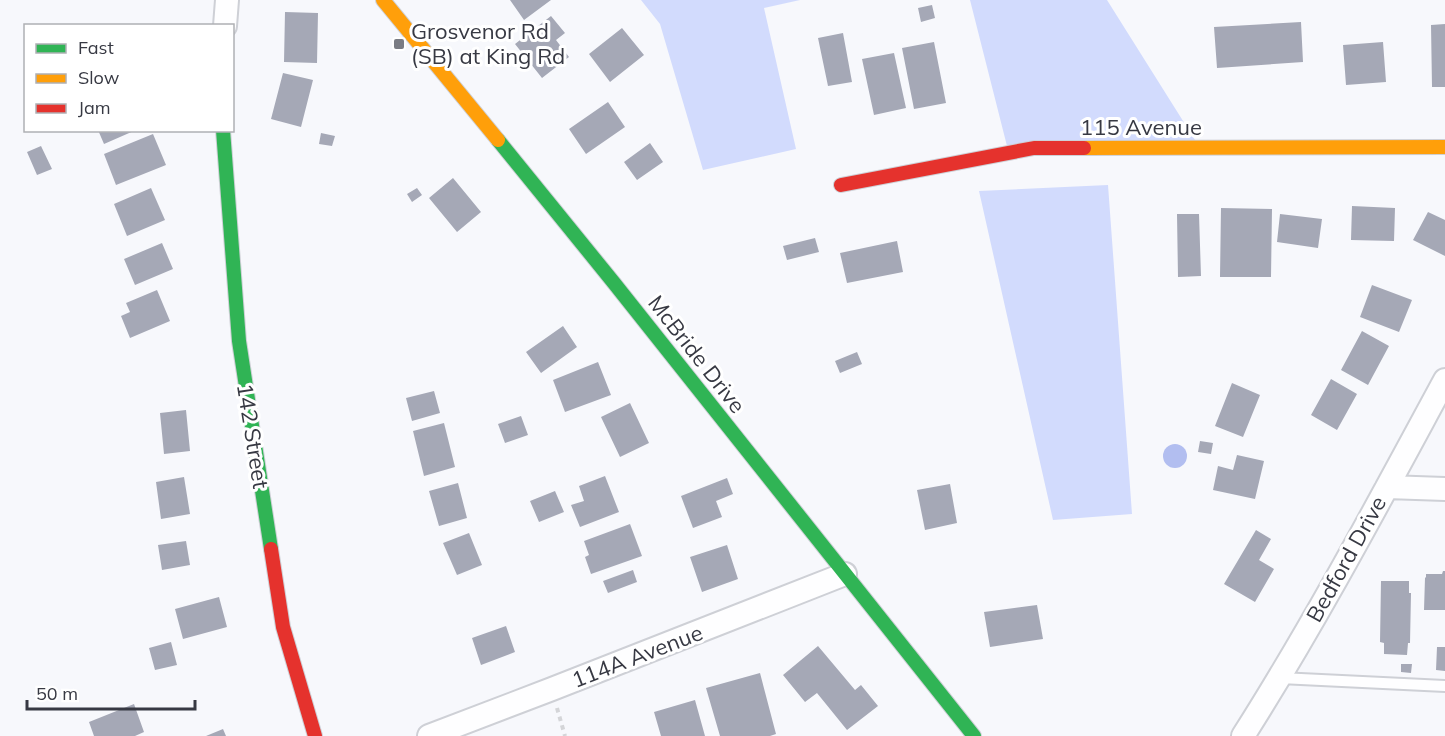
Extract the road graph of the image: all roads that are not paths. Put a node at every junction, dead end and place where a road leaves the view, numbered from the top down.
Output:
1 (227, 0) edge
2 (383, 0) edge
3 (225, 24) edge
4 (223, 132) edge
5 (1445, 147) edge
6 (841, 185) dead end
7 (1445, 380) edge
8 (1387, 487) junction
9 (1445, 489) edge
10 (845, 574) junction
11 (1280, 678) junction
12 (1445, 686) edge
13 (315, 736) edge
14 (429, 736) edge
15 (974, 736) edge
16 (1243, 736) edge

1 - 3 street
2 - 10 street, McBride Drive
4 - 13 street, 142 Street
5 - 6 street, 115 Avenue
7 - 8 street, Bedford Drive
8 - 9 street
8 - 11 street, Bedford Drive
10 - 14 street, 114A Avenue
10 - 15 street, McBride Drive
11 - 12 lane
11 - 16 street, Bedford Drive

